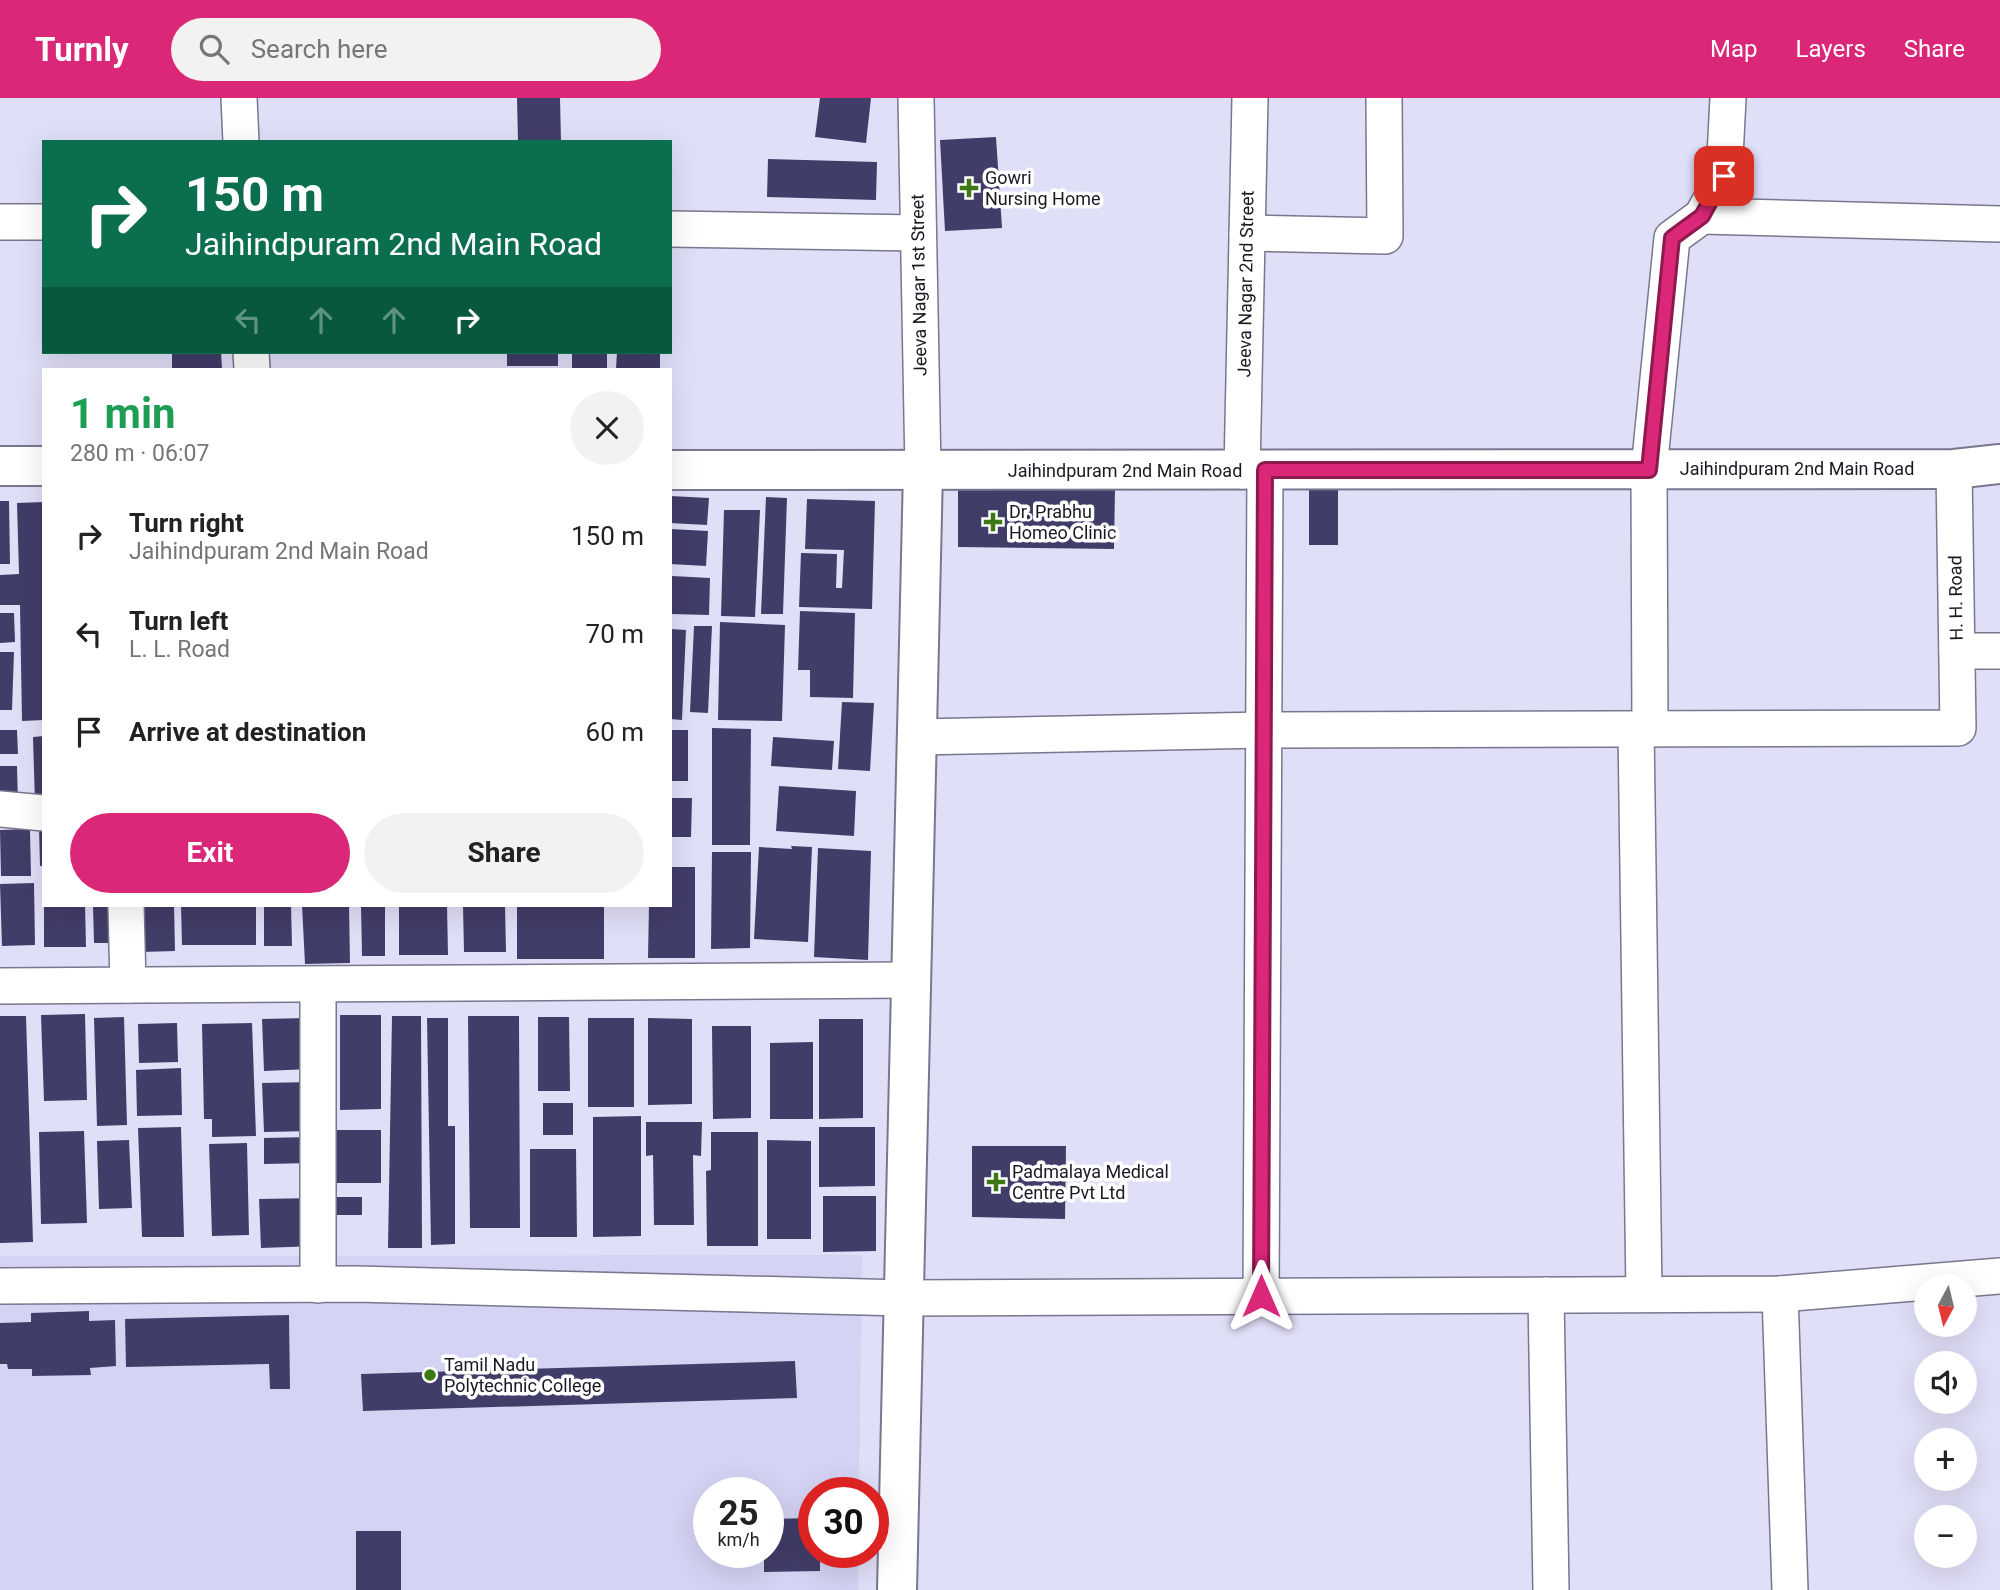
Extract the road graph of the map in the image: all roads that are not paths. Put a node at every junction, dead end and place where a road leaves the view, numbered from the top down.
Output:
1 (239, 98) edge
2 (916, 98) edge
3 (1250, 98) edge
4 (1384, 98) edge
5 (1728, 98) edge
6 (241, 140) edge
7 (1702, 216) junction
8 (0, 222) edge
9 (42, 222) edge
10 (2000, 224) edge
11 (672, 229) edge
12 (918, 233) junction
13 (1247, 233) junction
14 (2000, 464) edge
15 (0, 466) edge
16 (42, 466) edge
17 (1954, 469) junction
18 (672, 470) edge
19 (1254, 470) junction
20 (1649, 470) junction
21 (923, 471) junction
22 (1957, 651) junction
23 (2000, 651) edge
24 (1643, 729) junction
25 (1264, 730) junction
26 (916, 737) junction
27 (0, 809) edge
28 (42, 813) edge
29 (126, 907) edge
30 (911, 980) junction
31 (128, 985) junction
32 (318, 985) junction
33 (0, 986) edge
34 (2000, 1276) edge
35 (318, 1285) junction
36 (0, 1286) edge
37 (1644, 1294) junction
38 (1780, 1294) junction
39 (1546, 1295) junction
40 (1261, 1296) junction
41 (904, 1298) junction
42 (898, 1590) edge
43 (1551, 1590) edge
44 (1790, 1590) edge

1 - 6 street
2 - 12 street, Jeeva Nagar 1st Street
3 - 13 street, Jeeva Nagar 2nd Street
4 - 13 street
5 - 7 street
7 - 10 street
7 - 20 street
8 - 9 street
11 - 12 street
12 - 21 street, Jeeva Nagar 1st Street
13 - 19 street, Jeeva Nagar 2nd Street
14 - 17 street, Jaihindpuram 2nd Main Road
15 - 16 street
17 - 20 street, Jaihindpuram 2nd Main Road
17 - 22 street, H. H. Road
18 - 21 street, Jaihindpuram 2nd Main Road
19 - 20 street, Jaihindpuram 2nd Main Road
19 - 21 street, Jaihindpuram 2nd Main Road
19 - 25 street, Jeeva Nagar 2nd Street
20 - 24 street
21 - 26 street
22 - 23 street
22 - 24 street, H. H. Road
24 - 25 street
24 - 37 street
25 - 26 street
25 - 40 street, Jeeva Nagar 2nd Street
26 - 30 street
27 - 28 street
29 - 31 street
30 - 32 street
30 - 41 street
31 - 32 street
31 - 33 street
32 - 35 street
34 - 38 street
35 - 36 street
35 - 41 street
37 - 38 street
37 - 39 street
38 - 44 street
39 - 40 street
39 - 43 street
40 - 41 street
41 - 42 street

